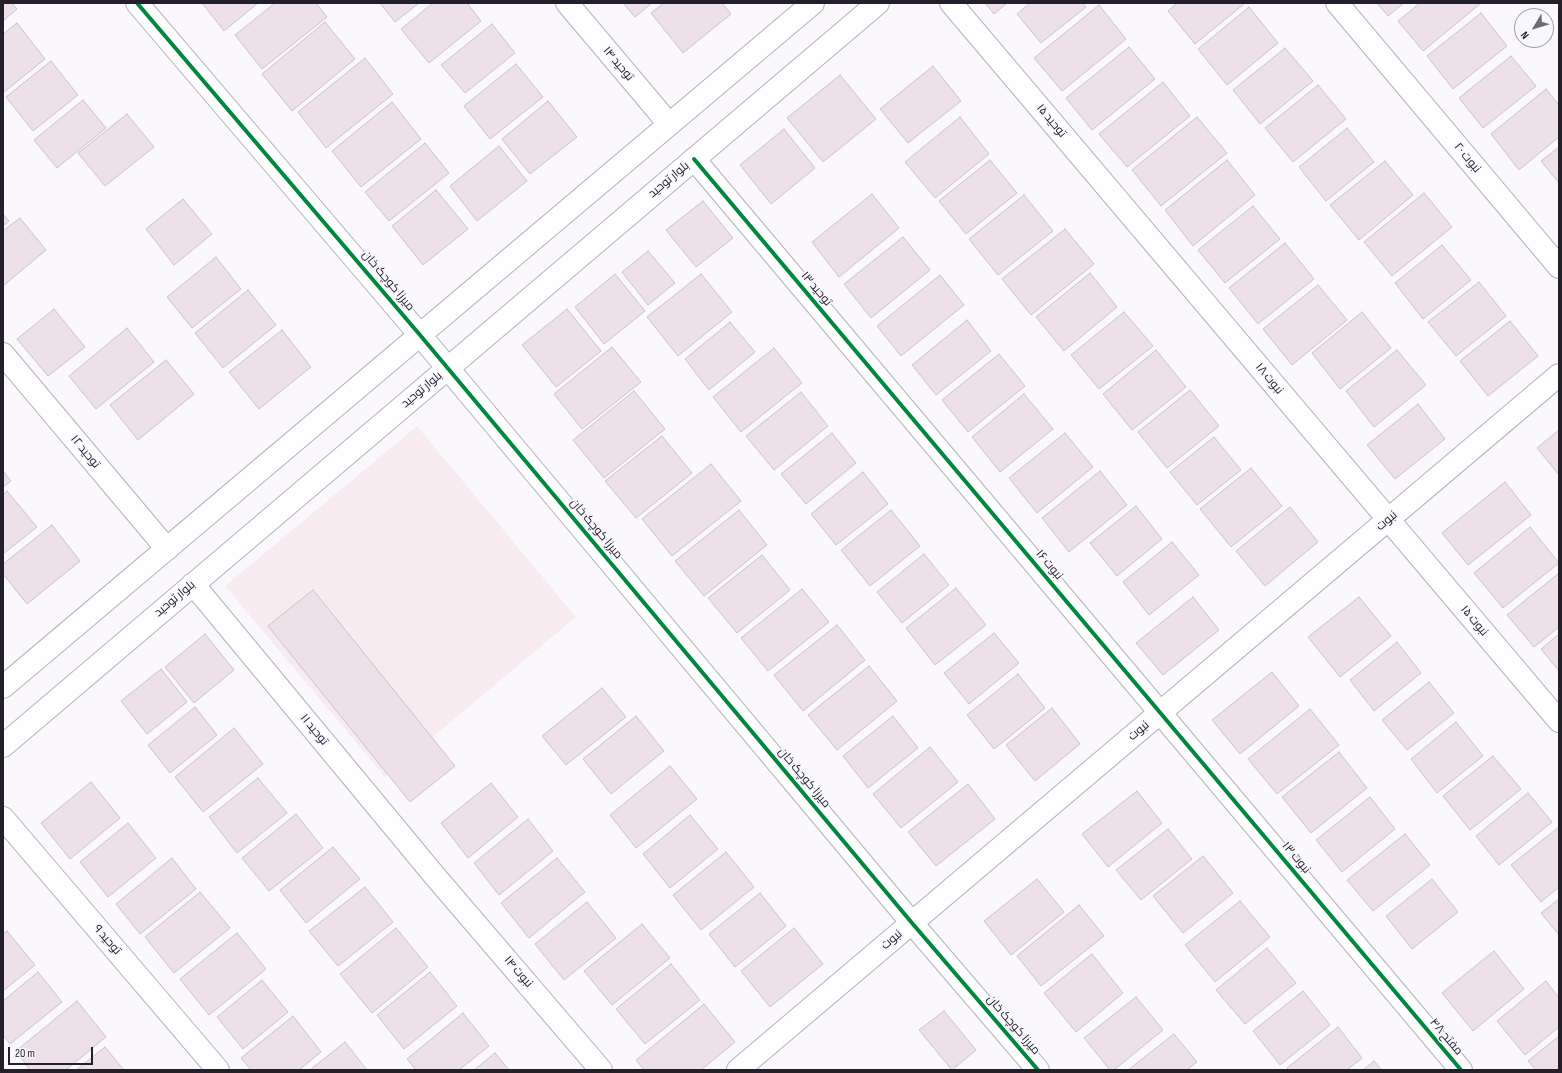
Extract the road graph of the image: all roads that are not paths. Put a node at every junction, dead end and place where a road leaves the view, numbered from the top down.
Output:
1 (137, 3) edge
2 (567, 3) edge
3 (813, 3) edge
4 (878, 3) edge
5 (951, 3) edge
6 (1337, 3) edge
7 (669, 124) junction
8 (694, 159) junction
9 (1150, 239) joint
10 (1559, 267) edge
11 (420, 335) junction
12 (3, 354) edge
13 (448, 368) junction
14 (1559, 376) edge
15 (923, 431) joint
16 (1388, 520) junction
17 (167, 549) junction
18 (193, 584) junction
19 (3, 687) edge
20 (1160, 713) junction
21 (1559, 721) edge
22 (3, 746) edge
23 (3, 818) edge
24 (434, 875) joint
25 (912, 923) junction
26 (1416, 1016) joint
27 (215, 1066) edge
28 (601, 1070) edge
29 (738, 1070) edge
30 (1038, 1070) edge
31 (1461, 1070) edge

1 - 11 street, میرزا کوچک خان
2 - 7 street, توحید ۱۴
3 - 7 street
4 - 8 street, بلوار توحید
5 - 9 street, توحید ۱۵
6 - 10 street, نبوت ۲۰
7 - 11 street
8 - 13 street, بلوار توحید
8 - 15 street, توحید ۱۳
9 - 16 street, نبوت ۱۸
11 - 13 street, میرزا کوچک خان
11 - 17 street
12 - 17 street, توحید ۱۲
13 - 18 street, بلوار توحید
13 - 25 street, میرزا کوچک خان
14 - 16 street, نبوت
15 - 20 street, نبوت ۱۶
16 - 20 street, نبوت
16 - 21 street, نبوت ۱۵
17 - 19 street
18 - 22 street, بلوار توحید
18 - 24 street, توحید ۱۱
20 - 25 street, نبوت
20 - 26 street, نبوت ۱۳
23 - 27 street, توحید ۹
24 - 28 street, نبوت ۱۴
25 - 29 street, نبوت
25 - 30 street, میرزا کوچک خان
26 - 31 street, مفتح ۴۸

